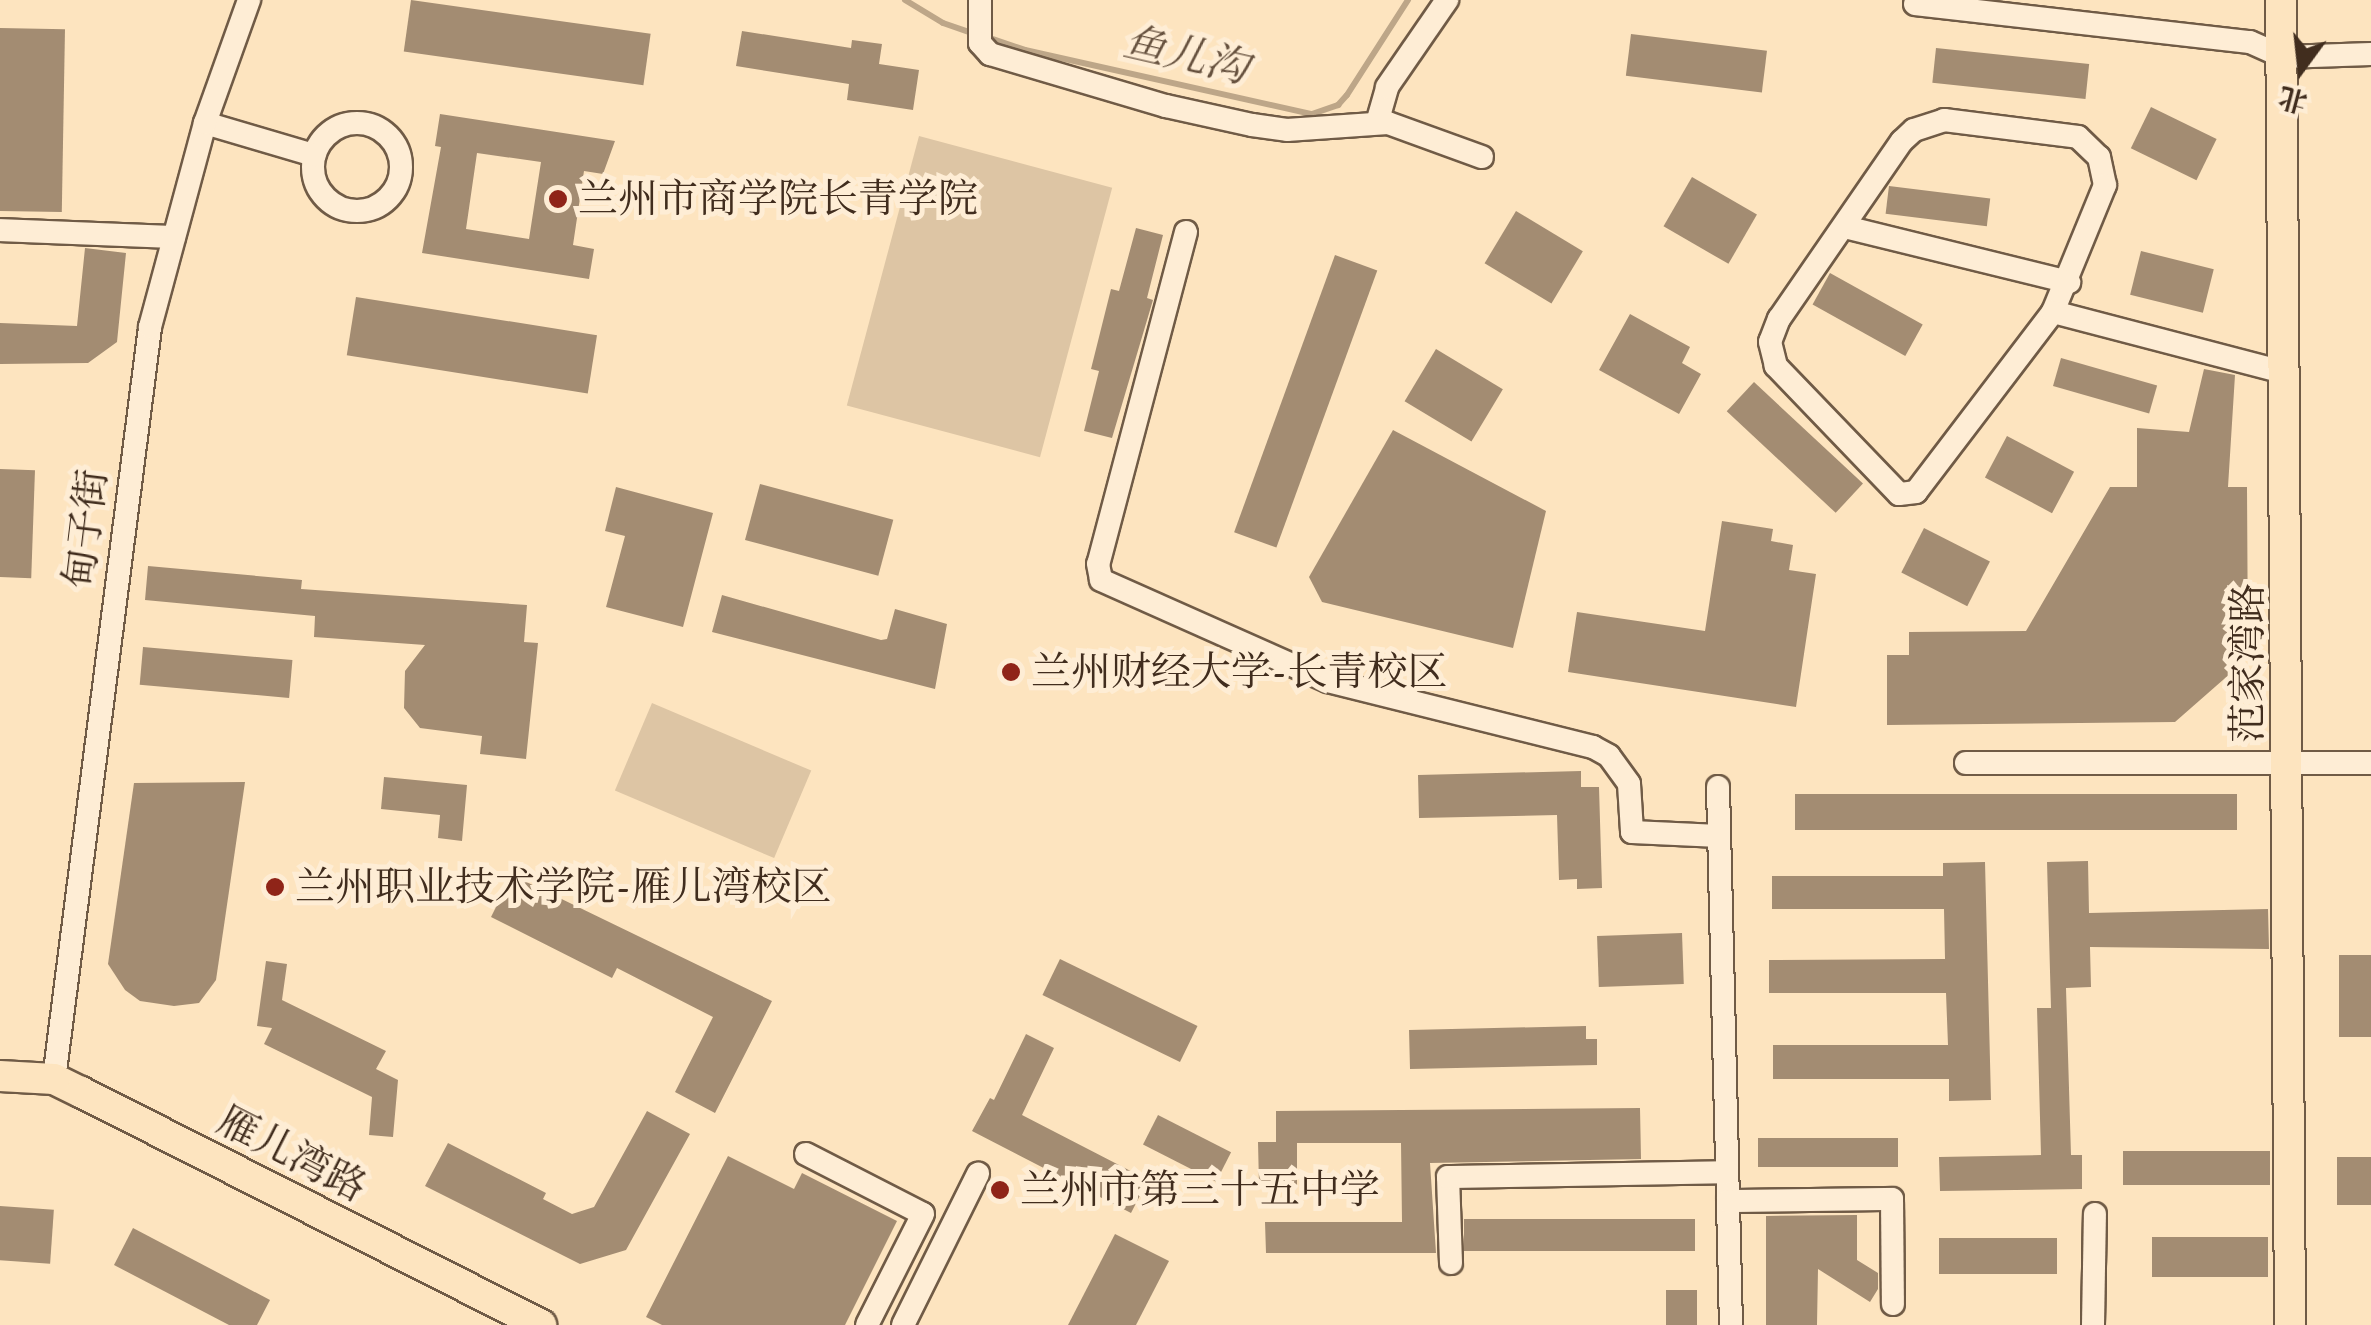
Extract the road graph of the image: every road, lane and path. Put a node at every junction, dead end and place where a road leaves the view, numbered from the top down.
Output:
1 (248, 0) edge
2 (1447, 0) edge
3 (2281, 0) edge
4 (1915, 4) dead end
5 (980, 9) edge
6 (2371, 54) edge
7 (2282, 57) junction
8 (204, 123) junction
9 (1377, 123) junction
10 (314, 155) dead end
11 (1482, 156) dead end
12 (1845, 227) junction
13 (0, 230) edge
14 (1186, 232) dead end
15 (174, 237) junction
16 (2069, 282) junction
17 (2054, 312) junction
18 (2287, 373) junction
19 (2371, 763) edge
20 (1966, 764) dead end
21 (2289, 764) junction
22 (1718, 787) dead end
23 (1719, 836) junction
24 (0, 1076) edge
25 (54, 1080) junction
26 (806, 1154) dead end
27 (1727, 1172) junction
28 (978, 1174) dead end
29 (1728, 1201) junction
30 (2095, 1214) dead end
31 (1450, 1264) dead end
32 (1894, 1304) dead end
33 (541, 1325) edge
34 (867, 1325) edge
35 (903, 1325) edge
36 (1731, 1325) edge
37 (2093, 1325) edge
38 (2290, 1325) edge

1 - 8 street, 甸子街
2 - 9 street
3 - 7 main road, 范家湾路
4 - 7 street
5 - 9 street
6 - 7 street
7 - 18 main road, 范家湾路
8 - 10 street
8 - 15 street, 甸子街
9 - 11 street
12 - 16 street
12 - 16 street
12 - 17 street
13 - 15 street
14 - 23 street
15 - 25 street, 甸子街
16 - 17 street
17 - 18 street
18 - 21 main road, 范家湾路
19 - 21 street
20 - 21 street
21 - 38 main road, 范家湾路
22 - 23 street
23 - 27 street
24 - 25 main road, 雁儿湾路
25 - 33 main road, 雁儿湾路
26 - 34 street
27 - 29 street
27 - 31 street
28 - 35 street
29 - 32 street
29 - 36 street
30 - 37 street

